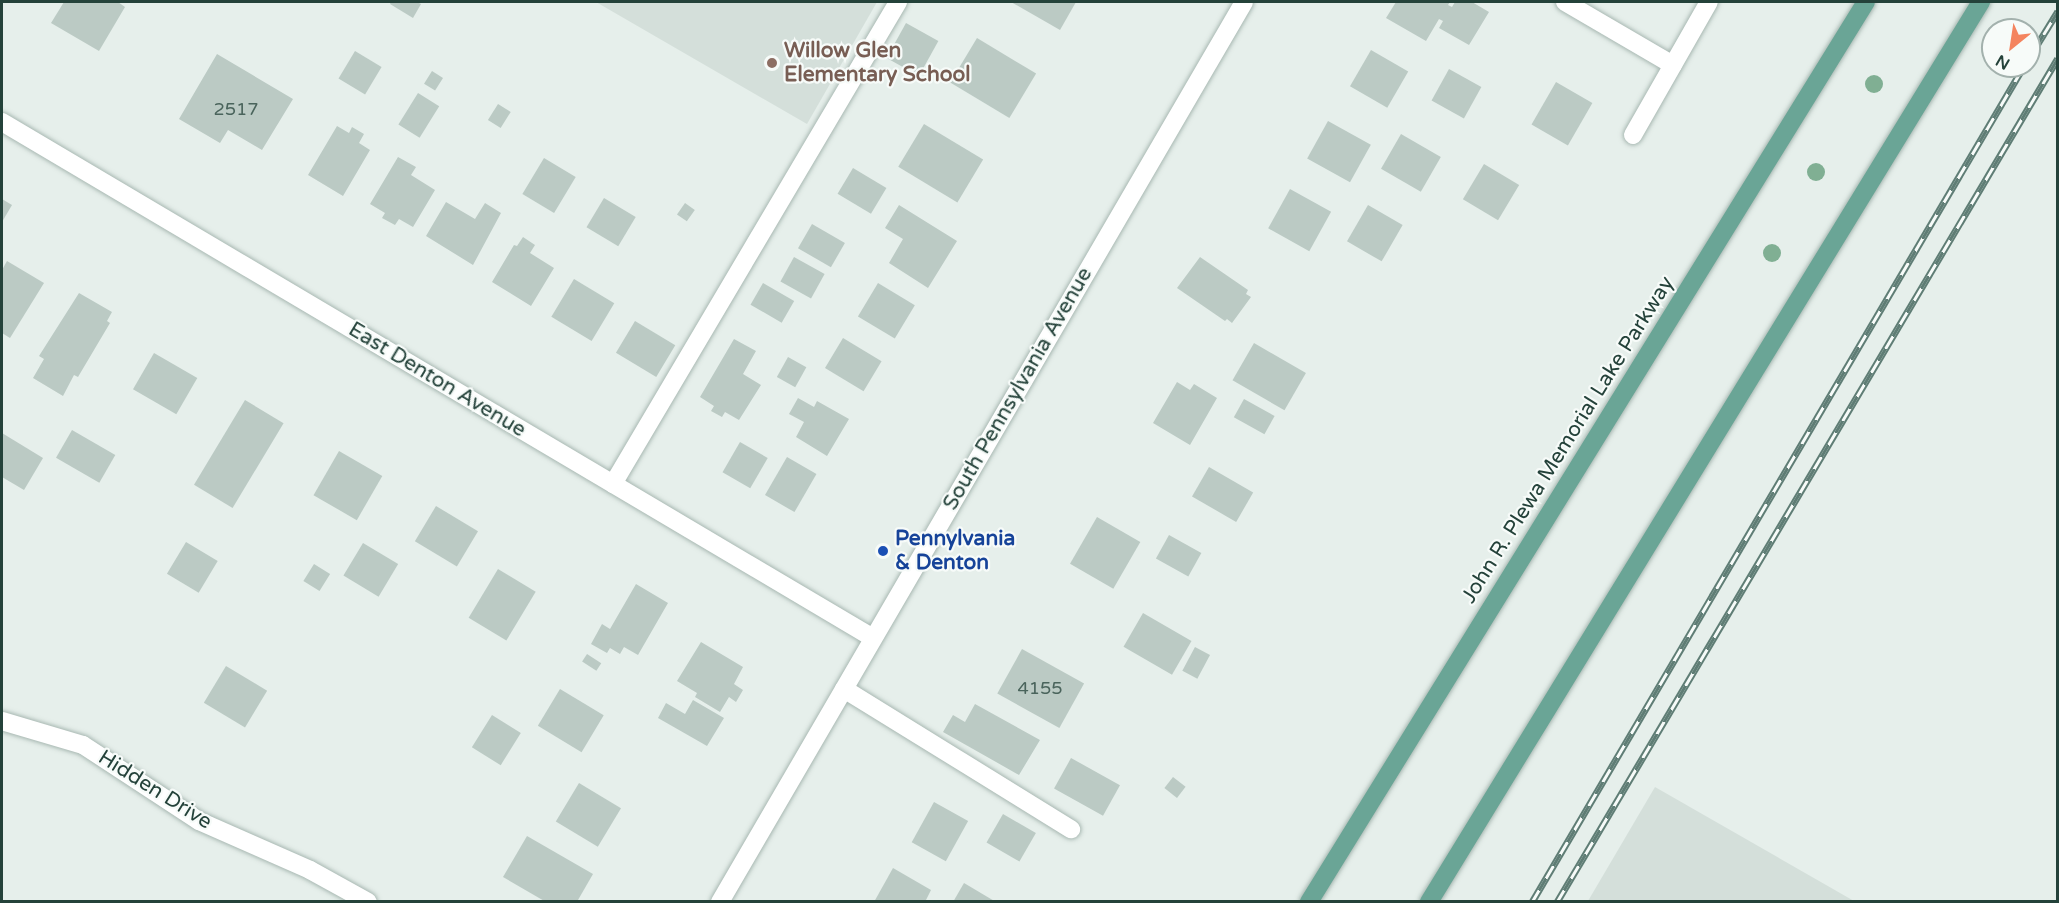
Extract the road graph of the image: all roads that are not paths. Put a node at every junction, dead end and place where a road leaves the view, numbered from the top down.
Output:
1 (898, 2) edge
2 (1244, 2) edge
3 (1565, 2) edge
4 (1709, 2) edge
5 (1866, 2) edge
6 (1982, 2) edge
7 (1673, 65) junction
8 (2, 122) edge
9 (1633, 135) dead end
10 (613, 484) junction
11 (873, 638) junction
12 (844, 689) junction
13 (2, 721) edge
14 (1071, 829) dead end
15 (368, 902) edge
16 (720, 902) edge
17 (1309, 902) edge
18 (1429, 902) edge

1 - 10 street
2 - 11 street, South Pennsylvania Avenue
3 - 7 street
4 - 7 street
5 - 17 main road, John R. Plewa Memorial Lake Parkway
6 - 18 main road
7 - 9 street
8 - 10 street, East Denton Avenue
10 - 11 street, East Denton Avenue
11 - 12 street, South Pennsylvania Avenue
12 - 14 street
12 - 16 street, South Pennsylvania Avenue
13 - 15 street, Hidden Drive

